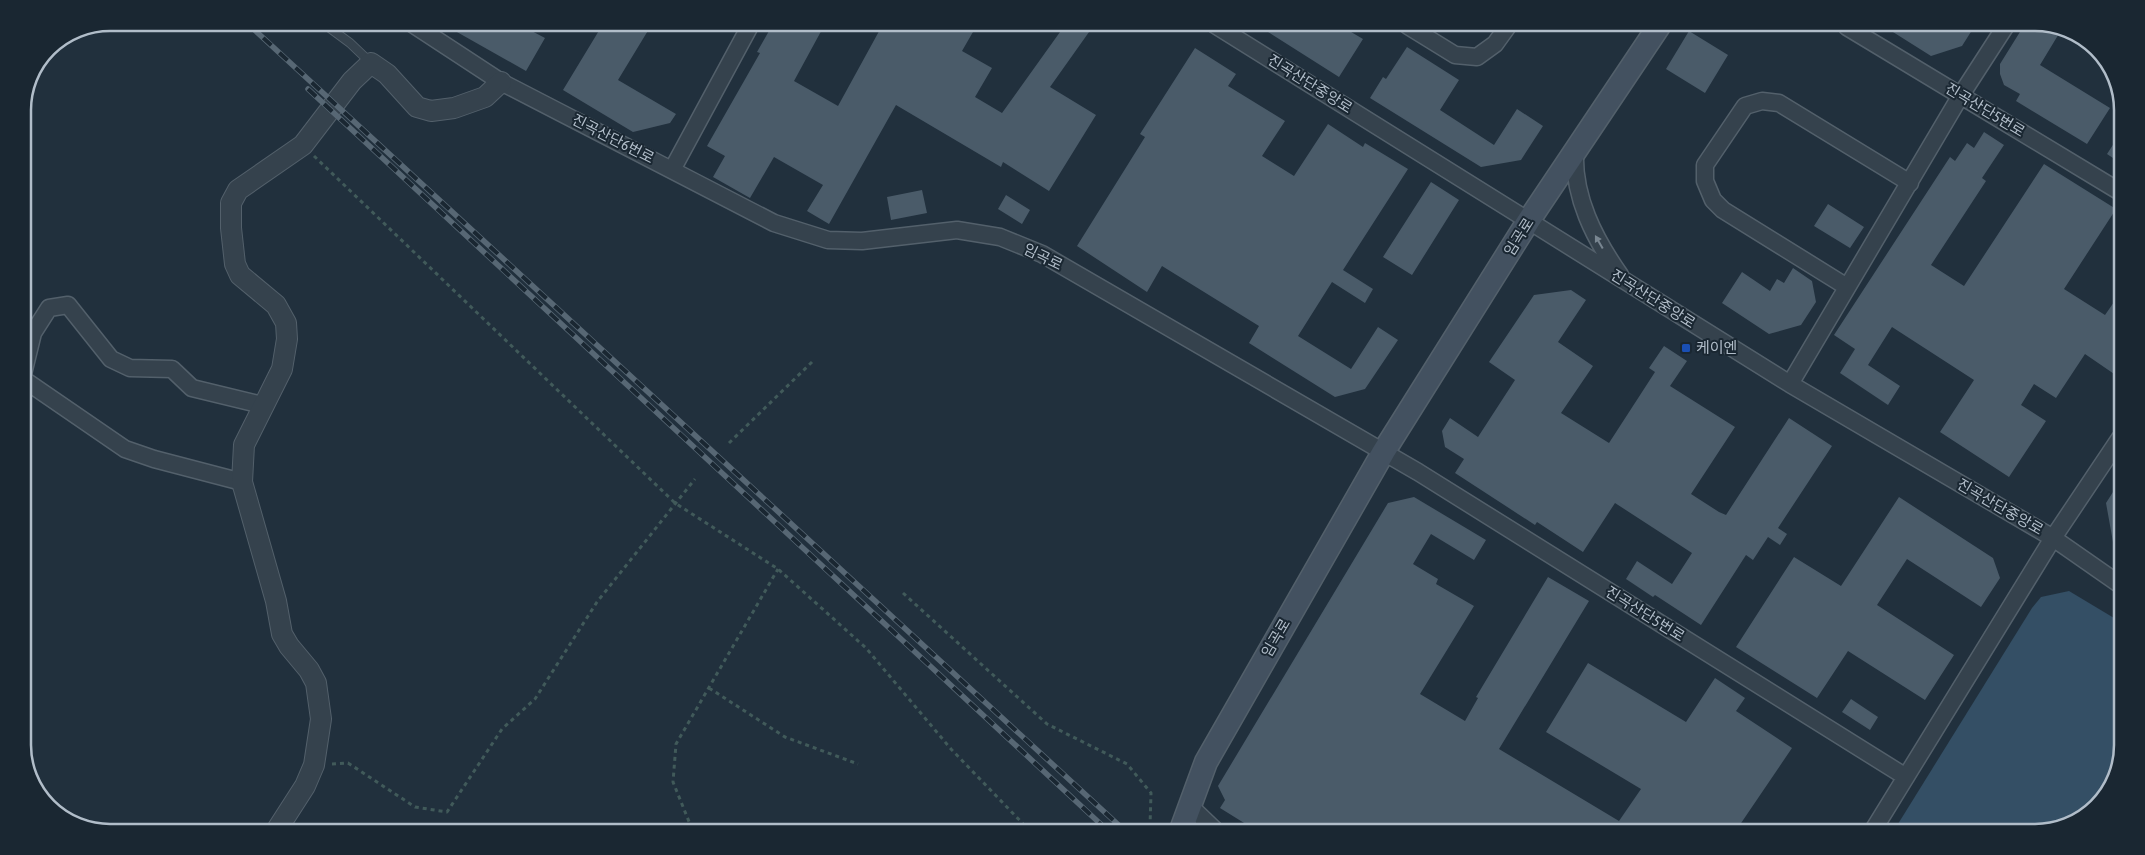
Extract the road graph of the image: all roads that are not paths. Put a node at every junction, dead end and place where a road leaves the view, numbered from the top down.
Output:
1 (333, 31) edge
2 (423, 31) edge
3 (747, 31) edge
4 (1225, 31) edge
5 (1416, 31) edge
6 (1504, 31) edge
7 (1656, 31) edge
8 (1854, 31) edge
9 (2002, 31) edge
10 (371, 63) junction
11 (501, 82) junction
12 (1961, 95) junction
13 (1575, 151) junction
14 (672, 170) junction
15 (1910, 183) junction
16 (2114, 188) edge
17 (1529, 220) junction
18 (1626, 283) junction
19 (1848, 287) junction
20 (31, 341) edge
21 (31, 384) edge
22 (1790, 384) junction
23 (262, 405) junction
24 (2114, 447) edge
25 (1384, 451) junction
26 (242, 482) junction
27 (2053, 538) junction
28 (2114, 581) edge
29 (1906, 777) junction
30 (1191, 807) junction
31 (281, 824) edge
32 (1184, 824) edge
33 (1209, 824) edge
34 (1877, 824) edge

1 - 10 lane
2 - 11 street, 진곡산단6번로
3 - 14 street, 진곡산단6번로
4 - 17 street, 진곡산단중앙로
5 - 6 street
7 - 13 main road, 임곡로
8 - 12 street, 진곡산단5번로
9 - 12 street
10 - 11 street
10 - 23 street
11 - 14 street, 진곡산단6번로
12 - 15 street
12 - 16 street, 진곡산단5번로
13 - 17 main road, 임곡로
18 -> 13 street
14 - 25 street, 임곡로
15 - 19 street
15 - 19 street
17 - 18 street, 진곡산단중앙로
17 - 25 main road, 임곡로
18 - 22 street, 진곡산단중앙로
19 - 22 street
20 - 23 street
21 - 26 street
22 - 27 street, 진곡산단중앙로
23 - 26 street
24 - 27 street
25 - 29 street, 진곡산단5번로
25 - 30 main road, 임곡로
26 - 31 street
27 - 28 street, 진곡산단중앙로
27 - 29 street
29 - 34 street
30 - 32 main road, 임곡로
30 - 33 street

